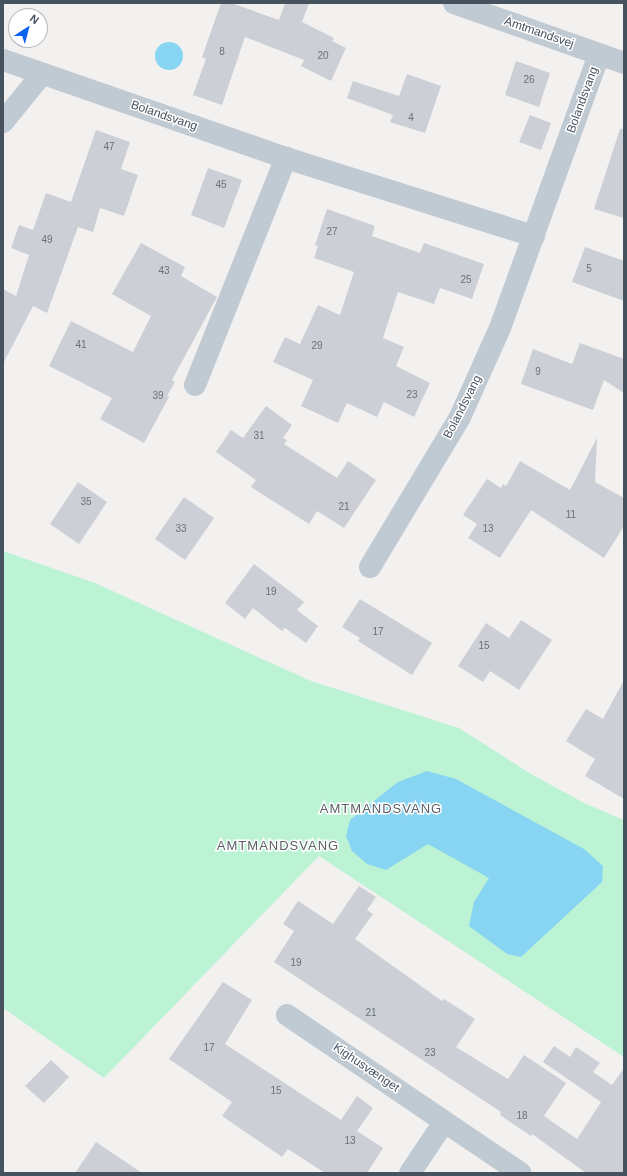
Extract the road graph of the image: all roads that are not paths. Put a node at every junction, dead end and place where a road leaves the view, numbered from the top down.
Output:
1 (454, 3) edge
2 (599, 54) junction
3 (3, 60) edge
4 (624, 63) edge
5 (42, 74) junction
6 (3, 122) edge
7 (286, 158) junction
8 (534, 236) junction
9 (195, 385) dead end
10 (370, 567) dead end
11 (287, 1015) dead end
12 (444, 1122) junction
13 (410, 1173) edge
14 (520, 1173) edge

1 - 2 street, Amtmandsvej
2 - 4 street, Amtmandsvej
2 - 8 street, Bolandsvang
3 - 5 street, Bolandsvang
5 - 6 street
5 - 7 street, Bolandsvang
7 - 8 street, Bolandsvang
7 - 9 street
8 - 10 street, Bolandsvang
11 - 12 street, Kighusvænget
12 - 13 street
12 - 14 street, Kighusvænget

